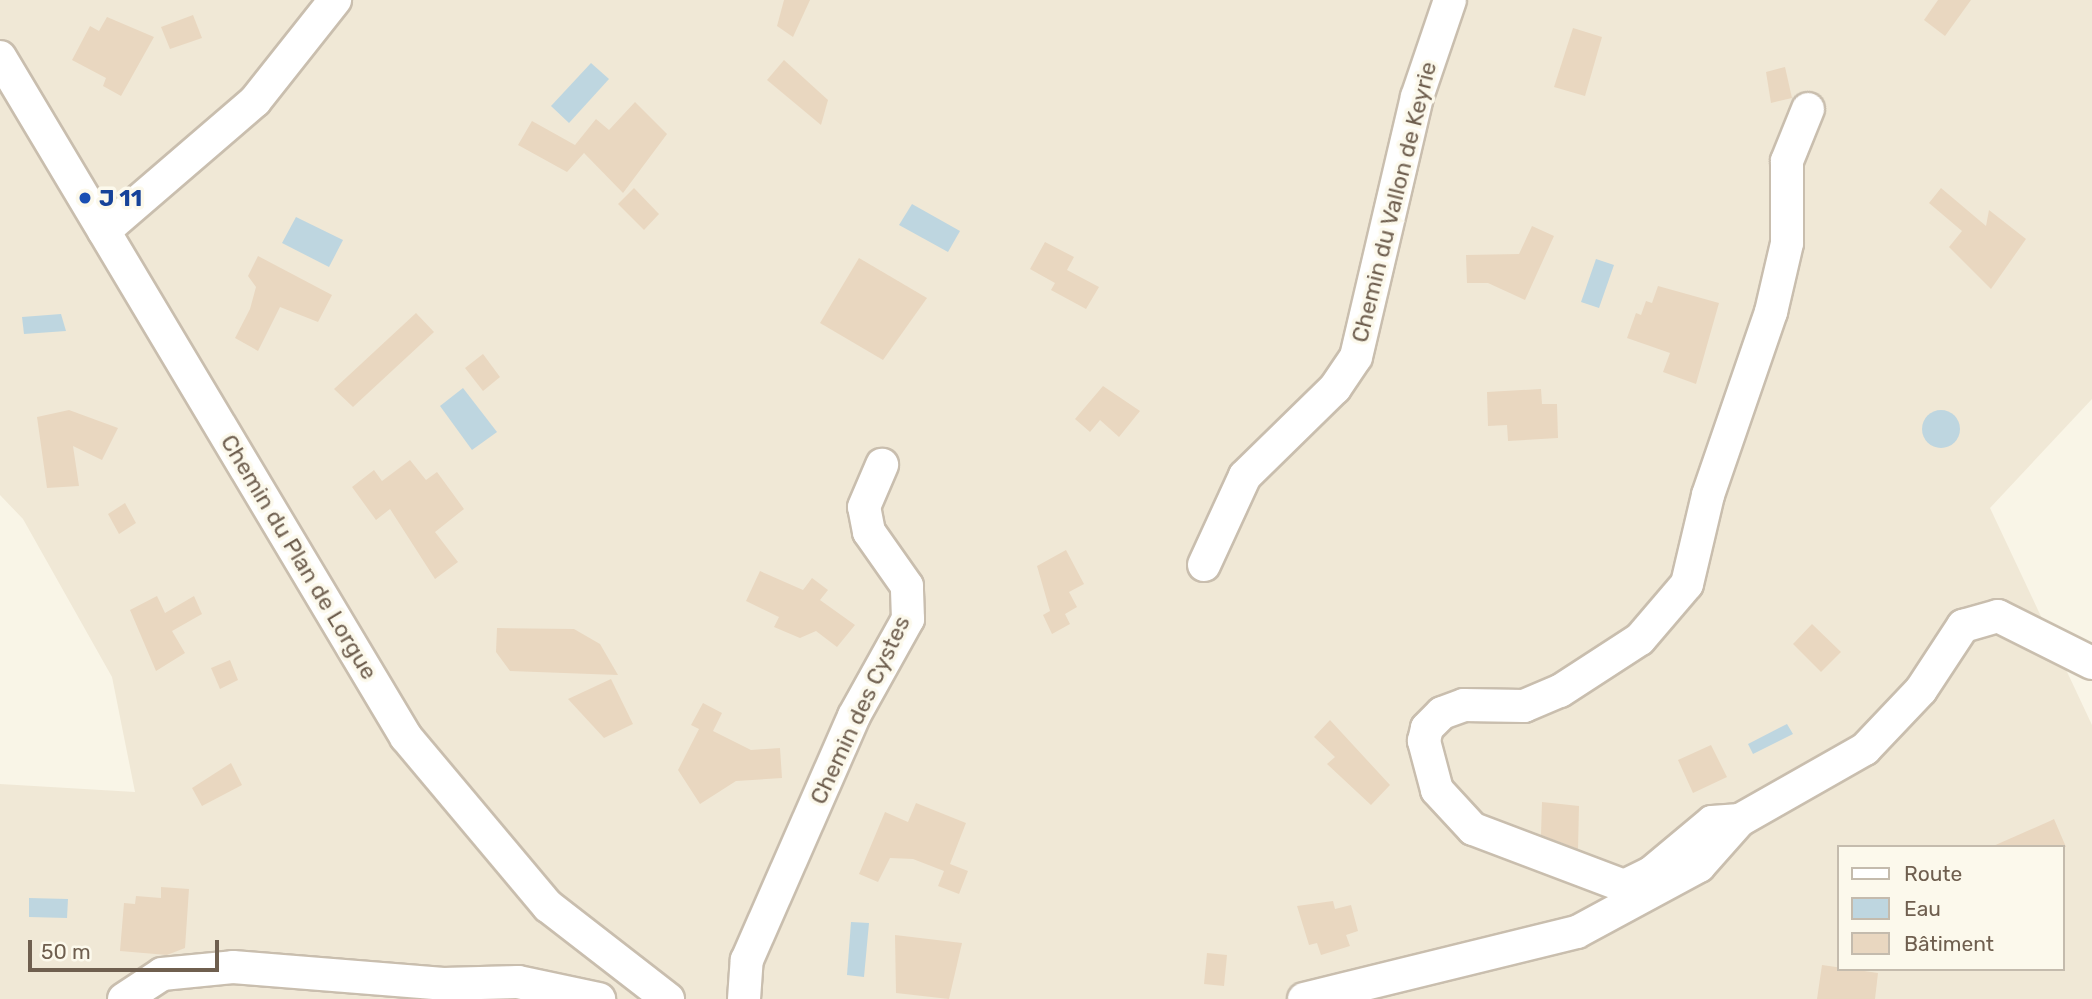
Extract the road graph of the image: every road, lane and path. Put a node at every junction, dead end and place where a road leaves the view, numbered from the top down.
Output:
1 (335, 0) edge
2 (1450, 0) edge
3 (0, 57) edge
4 (1808, 109) dead end
5 (104, 230) junction
6 (882, 465) dead end
7 (1204, 565) dead end
8 (2092, 663) edge
9 (1740, 820) junction
10 (124, 999) edge
11 (599, 999) edge
12 (668, 999) edge
13 (744, 999) edge
14 (1304, 999) edge

1 - 5 street
2 - 7 street, Chemin du Vallon de Keyrie
3 - 5 street, Chemin du Plan de Lorgue
4 - 9 street
5 - 12 street, Chemin du Plan de Lorgue
6 - 13 street, Chemin des Cystes
8 - 9 street
9 - 14 street
10 - 11 street

